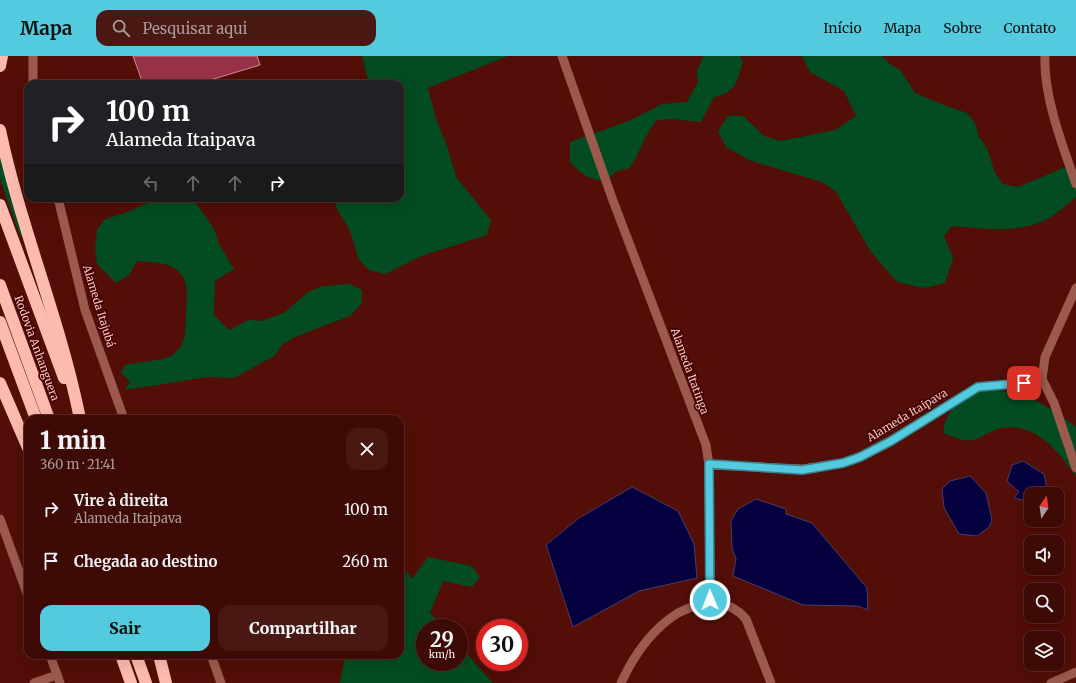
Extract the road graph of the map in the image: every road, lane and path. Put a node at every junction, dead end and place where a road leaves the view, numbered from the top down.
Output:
1 (2, 56) edge
2 (33, 56) edge
3 (562, 56) edge
4 (1045, 56) edge
5 (0, 66) edge
6 (33, 80) edge
7 (0, 130) edge
8 (1076, 184) edge
9 (59, 202) edge
10 (0, 205) edge
11 (0, 285) edge
12 (1076, 288) edge
13 (0, 322) edge
14 (1042, 379) junction
15 (0, 383) edge
16 (35, 415) edge
17 (48, 415) edge
18 (80, 415) edge
19 (80, 415) edge
20 (123, 415) edge
21 (24, 439) edge
22 (709, 464) junction
23 (1076, 468) edge
24 (0, 519) edge
25 (24, 585) edge
26 (710, 600) junction
27 (51, 659) edge
28 (122, 659) edge
29 (137, 659) edge
30 (159, 659) edge
31 (212, 659) edge
32 (1076, 672) edge
33 (58, 679) edge
34 (34, 683) edge
35 (131, 683) edge
36 (146, 683) edge
37 (166, 683) edge
38 (221, 683) edge
39 (620, 683) edge
40 (771, 683) edge
41 (1051, 683) edge

1 - 5 highway
2 - 6 street
3 - 22 street, Alameda Itatinga
4 - 8 street
7 - 18 highway
9 - 20 street, Alameda Itajubá
10 - 19 highway
11 - 17 highway, Rodovia Anhanguera
12 - 14 street
13 - 16 highway
14 - 22 street, Alameda Itaipava
14 - 23 street
15 - 21 highway
22 - 26 street, Alameda Itatinga
24 - 25 street
26 - 39 street
26 - 40 street
27 - 33 street
28 - 35 highway
29 - 36 highway
30 - 37 highway
31 - 38 street
32 - 41 street
33 - 34 street

